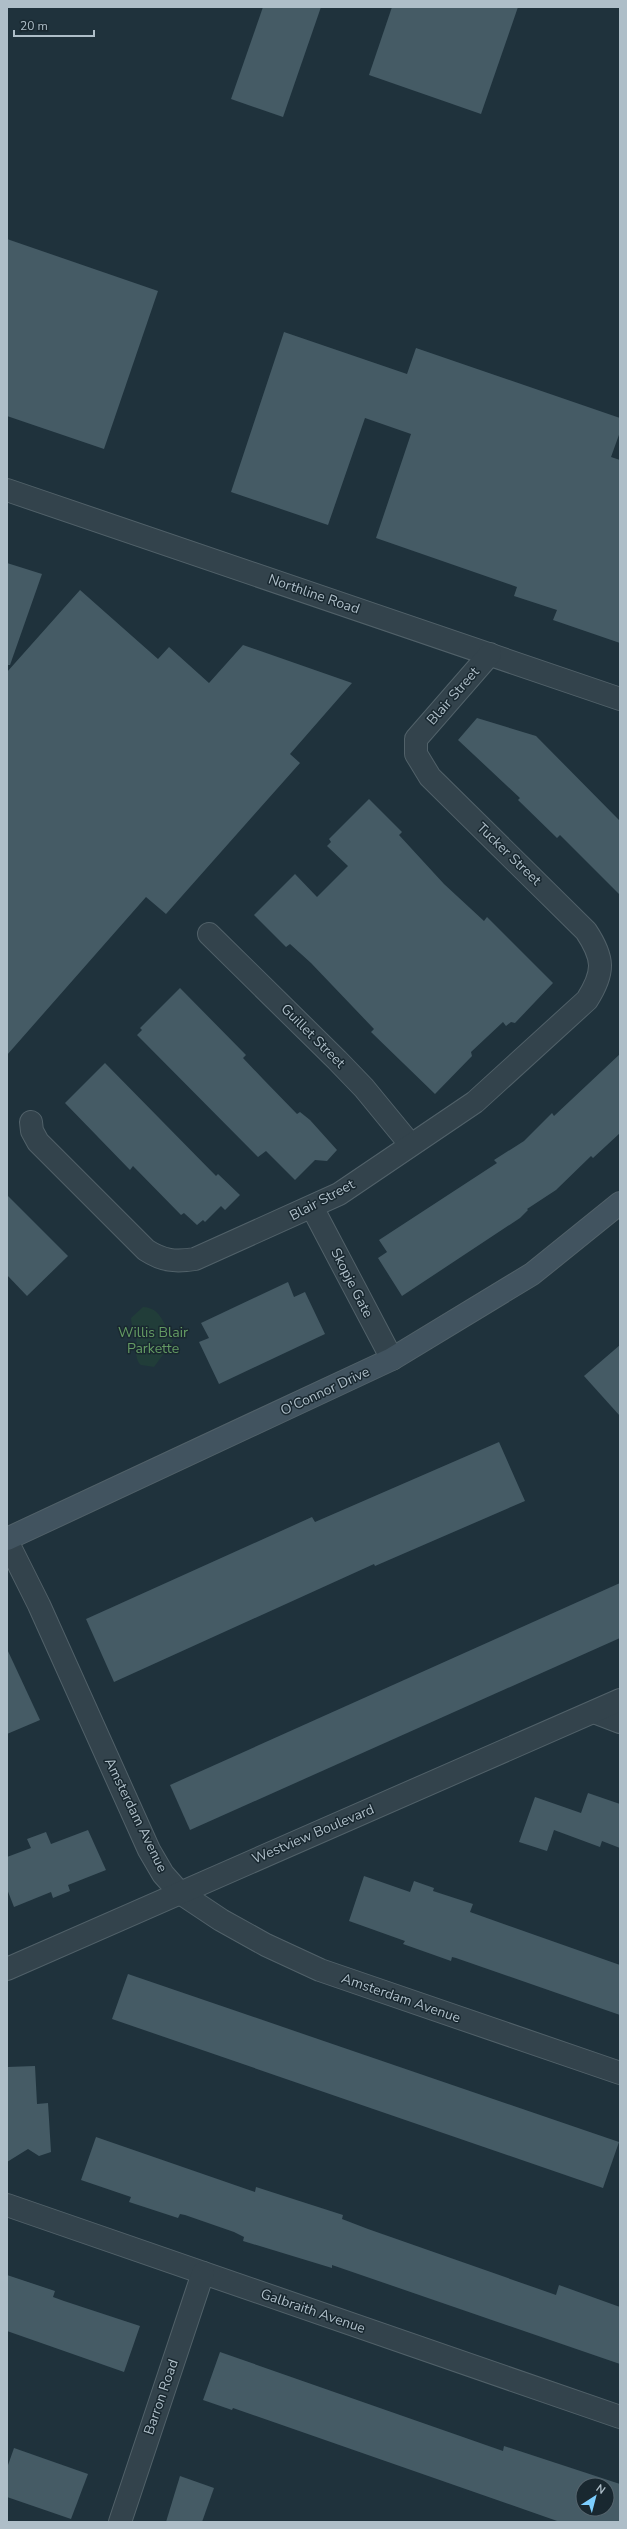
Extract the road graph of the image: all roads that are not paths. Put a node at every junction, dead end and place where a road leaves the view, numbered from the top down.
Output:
1 (7, 490) edge
2 (490, 654) junction
3 (620, 699) edge
4 (416, 739) joint
5 (209, 934) dead end
6 (601, 971) joint
7 (31, 1122) dead end
8 (410, 1144) junction
9 (620, 1203) edge
10 (312, 1207) junction
11 (392, 1359) junction
12 (7, 1540) edge
13 (620, 1700) edge
14 (594, 1712) junction
15 (620, 1722) edge
16 (179, 1892) junction
17 (7, 1969) edge
18 (620, 2073) edge
19 (7, 2205) edge
20 (203, 2273) junction
21 (620, 2417) edge
22 (120, 2522) edge

1 - 2 street, Northline Road
2 - 3 street, Northline Road
2 - 4 street, Blair Street
4 - 6 street, Tucker Street
5 - 8 street, Guillet Street
6 - 8 street, Blair Street
7 - 10 street, Blair Street
8 - 10 street, Blair Street
9 - 11 main road, O'Connor Drive
10 - 11 street, Skopje Gate
11 - 12 main road, O'Connor Drive
12 - 16 street, Amsterdam Avenue
13 - 14 street, Westview Boulevard
14 - 15 street
14 - 16 street, Westview Boulevard
16 - 17 street, Westview Boulevard
16 - 18 street, Amsterdam Avenue
19 - 20 street, Galbraith Avenue
20 - 21 street, Galbraith Avenue
20 - 22 street, Barron Road

